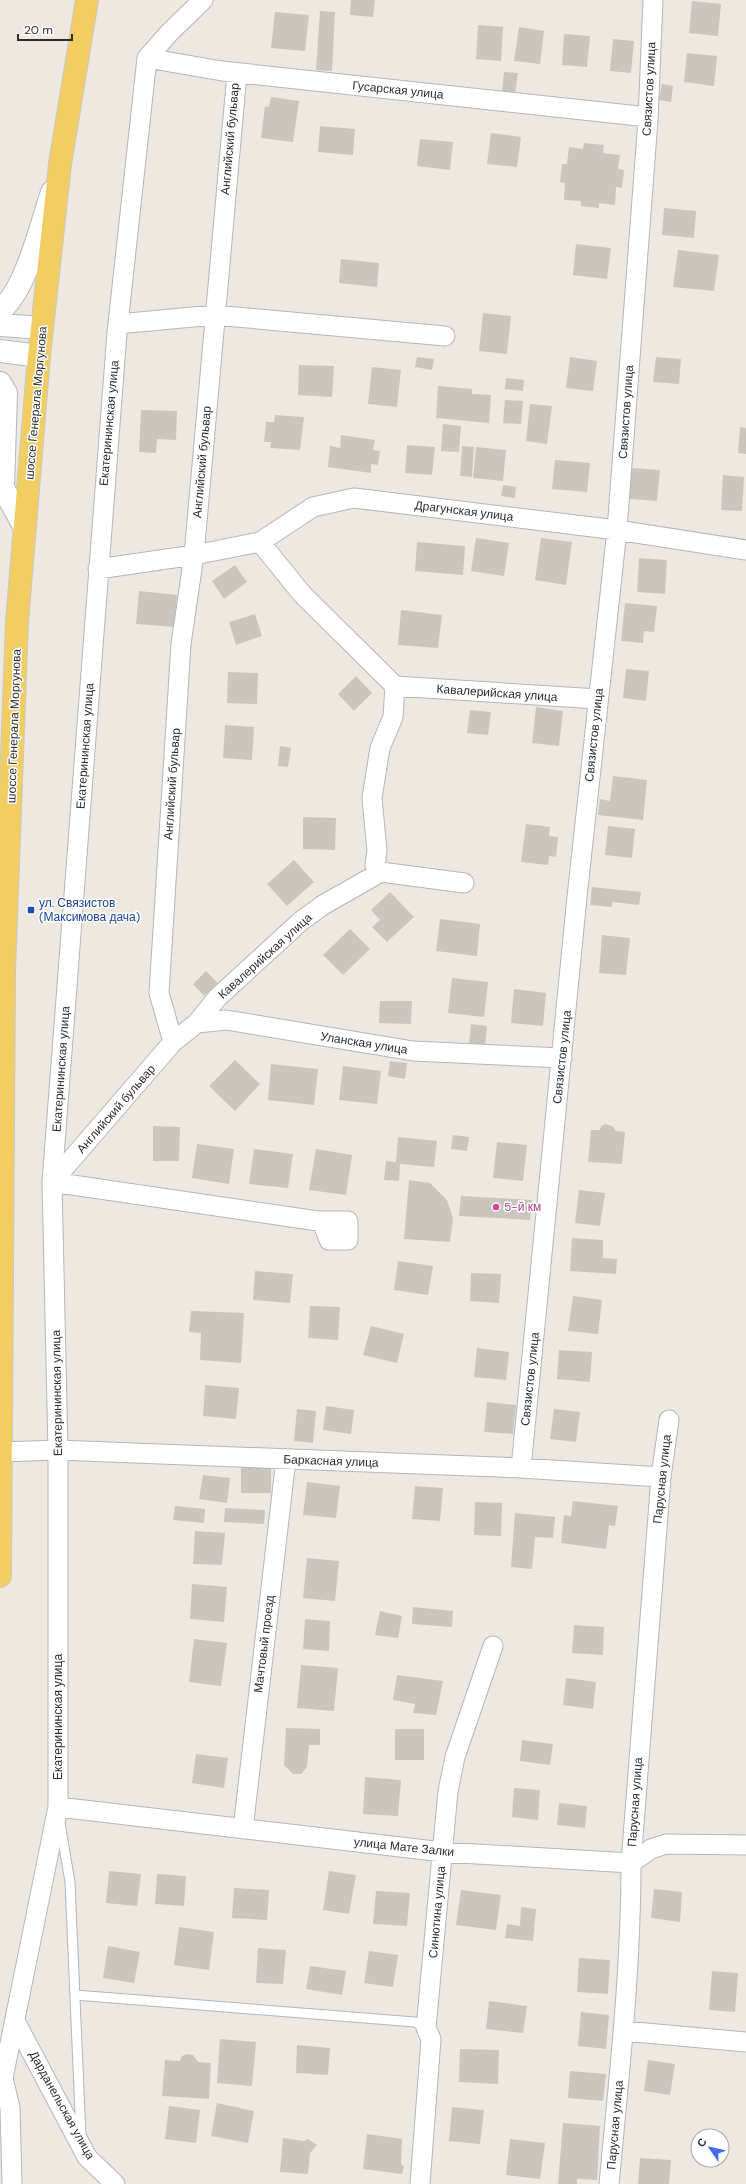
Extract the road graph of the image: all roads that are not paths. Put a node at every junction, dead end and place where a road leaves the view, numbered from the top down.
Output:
1 (87, 0) edge
2 (203, 0) edge
3 (653, 0) edge
4 (147, 58) junction
5 (237, 73) junction
6 (648, 117) junction
7 (60, 164) junction
8 (0, 310) edge
9 (214, 315) junction
10 (118, 324) junction
11 (0, 325) edge
12 (42, 328) junction
13 (446, 336) dead end
14 (0, 351) edge
15 (39, 356) junction
16 (0, 383) edge
17 (24, 526) junction
18 (618, 530) junction
19 (260, 542) junction
20 (746, 550) edge
21 (194, 555) junction
22 (98, 569) junction
23 (395, 686) junction
24 (598, 699) junction
25 (381, 872) junction
26 (464, 883) dead end
27 (197, 1024) junction
28 (173, 1042) junction
29 (562, 1058) junction
30 (52, 1182) junction
31 (318, 1221) dead end
32 (669, 1420) dead end
33 (58, 1450) junction
34 (1, 1452) edge
35 (286, 1459) junction
36 (521, 1468) junction
37 (660, 1477) junction
38 (0, 1576) edge
39 (493, 1646) dead end
40 (58, 1807) junction
41 (243, 1829) junction
42 (746, 1845) edge
43 (443, 1852) junction
44 (630, 1863) junction
45 (75, 1996) junction
46 (16, 2021) junction
47 (426, 2028) junction
48 (624, 2031) junction
49 (746, 2042) edge
50 (82, 2147) junction
51 (12, 2184) edge
52 (115, 2184) edge
53 (420, 2184) edge
54 (609, 2184) edge

1 - 7 main road, шоссе Генерала Моргунова
2 - 4 street
3 - 6 street, Связистов улица
4 - 5 street, Гусарская улица
4 - 10 street, Екатерининская улица
5 - 6 street, Гусарская улица
5 - 9 street, Английский бульвар
6 - 18 street, Связистов улица
7 - 8 street
7 - 12 main road, шоссе Генерала Моргунова
9 - 10 street
9 - 13 street
9 - 21 street, Английский бульвар
10 - 22 street, Екатерининская улица
11 - 12 street
12 - 15 main road, шоссе Генерала Моргунова
14 - 15 street
15 - 17 main road, шоссе Генерала Моргунова
16 - 17 street
17 - 34 main road, шоссе Генерала Моргунова
18 - 19 street, Драгунская улица
18 - 20 street, Драгунская улица
18 - 24 street, Связистов улица
19 - 21 street, Драгунская улица
19 - 23 street
21 - 22 street, Драгунская улица
21 - 28 street, Английский бульвар
22 - 30 street, Екатерининская улица
23 - 24 street, Кавалерийская улица
23 - 25 street
24 - 29 street, Связистов улица
25 - 26 street
25 - 27 street, Кавалерийская улица
27 - 28 street, Уланская улица
27 - 29 street, Уланская улица
28 - 30 street, Английский бульвар
29 - 36 street, Связистов улица
30 - 31 street
30 - 33 street, Екатерининская улица
32 - 37 street, Парусная улица
33 - 34 street, Баркасная улица
33 - 35 street, Баркасная улица
33 - 40 street, Екатерининская улица
34 - 38 main road, шоссе Генерала Моргунова
35 - 36 street, Баркасная улица
35 - 41 street, Мачтовый проезд
36 - 37 street, Баркасная улица
37 - 44 street, Парусная улица
39 - 43 street, Синютина улица
40 - 41 street, улица Мате Залки
40 - 45 lane
40 - 46 street, Екатерининская улица
41 - 43 street, улица Мате Залки
42 - 44 street
43 - 44 street, улица Мате Залки
43 - 47 street, Синютина улица
44 - 48 street, Парусная улица
45 - 47 lane
45 - 50 lane
46 - 50 street, Дарданельская улица
46 - 51 street, Екатерининская улица
47 - 53 street, Синютина улица
48 - 49 street
48 - 54 street, Парусная улица
50 - 52 street, Дарданельская улица

